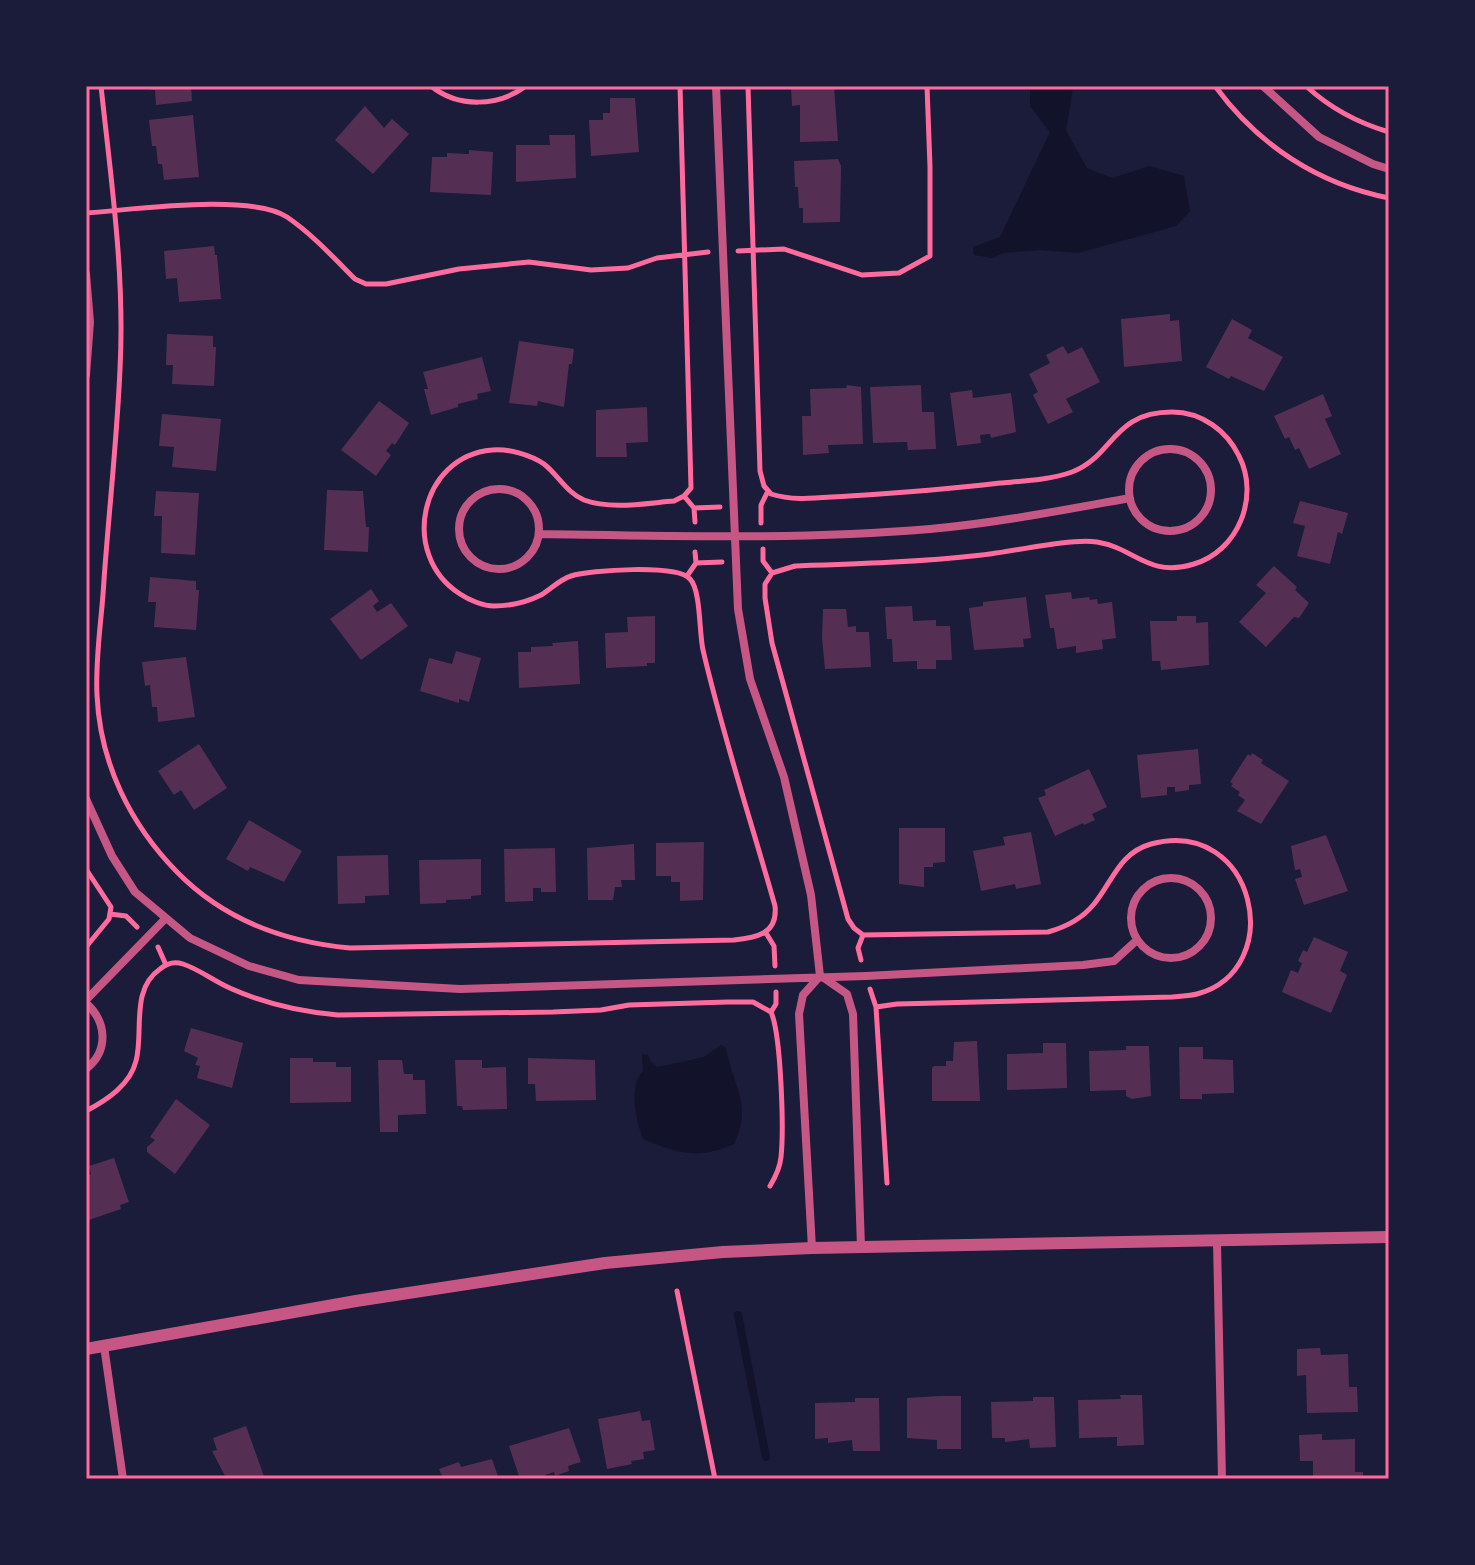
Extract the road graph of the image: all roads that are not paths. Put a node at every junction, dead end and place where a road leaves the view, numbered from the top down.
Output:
1 (716, 86) edge
2 (1263, 86) edge
3 (1389, 169) edge
4 (86, 274) edge
5 (86, 375) edge
6 (1130, 498) junction
7 (539, 534) junction
8 (735, 537) junction
9 (86, 799) edge
10 (166, 918) junction
11 (1137, 940) junction
12 (820, 976) junction
13 (86, 1002) edge
14 (86, 1069) edge
15 (1389, 1237) edge
16 (1217, 1242) junction
17 (861, 1247) junction
18 (812, 1248) junction
19 (104, 1346) junction
20 (86, 1349) edge
21 (123, 1479) edge
22 (1222, 1479) edge

1 - 8 street
2 - 3 street
4 - 5 street
6 - 6 street
6 - 8 street
7 - 7 street
7 - 8 street
8 - 12 street
9 - 10 street
10 - 12 street
10 - 13 street
11 - 11 street
11 - 12 street
12 - 17 street
12 - 18 street
13 - 14 street
15 - 16 street
16 - 17 street
16 - 22 street
17 - 18 street
18 - 19 street
19 - 20 street
19 - 21 street

